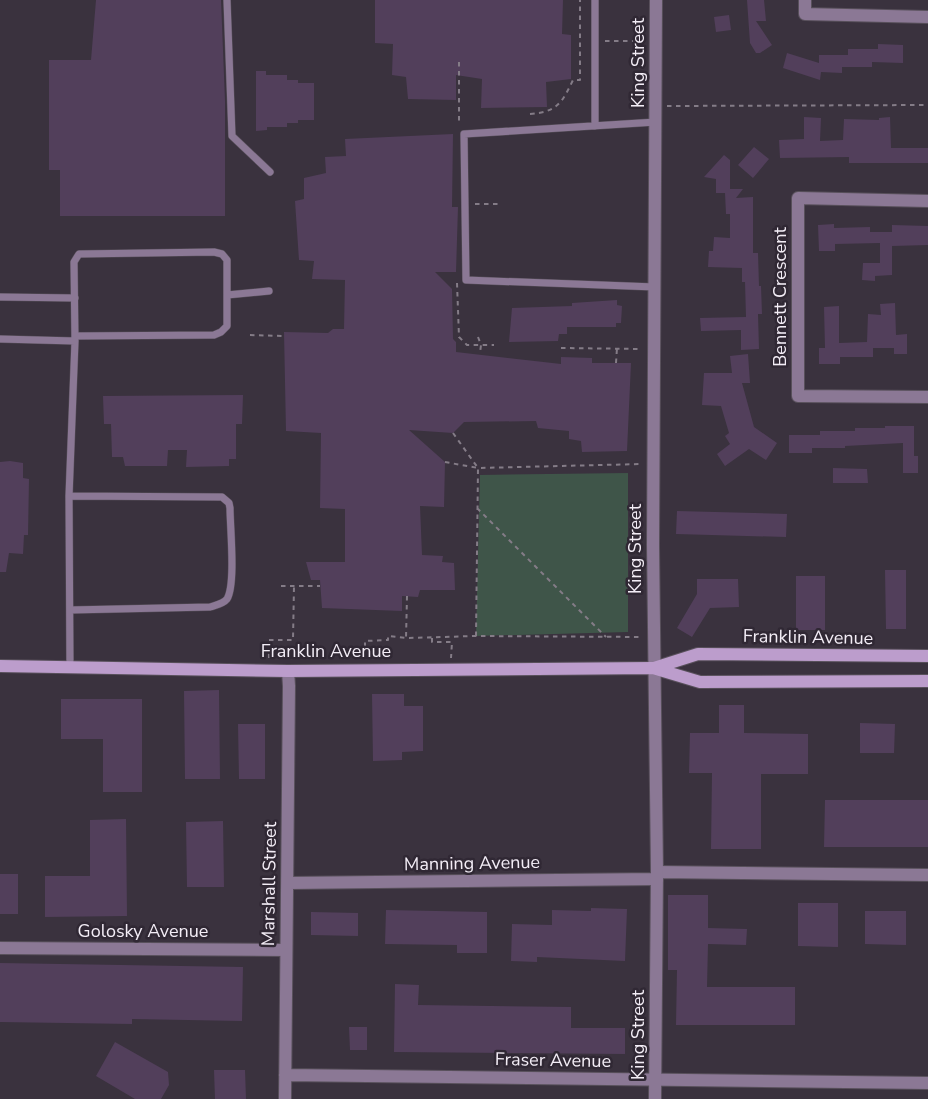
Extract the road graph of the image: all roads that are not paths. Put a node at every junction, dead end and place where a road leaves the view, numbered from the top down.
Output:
1 (227, 0) edge
2 (595, 0) edge
3 (656, 0) edge
4 (805, 0) edge
5 (928, 17) edge
6 (656, 122) junction
7 (595, 126) junction
8 (270, 172) dead end
9 (928, 201) edge
10 (655, 287) junction
11 (269, 291) dead end
12 (227, 295) junction
13 (0, 297) edge
14 (75, 298) junction
15 (75, 338) junction
16 (0, 339) edge
17 (928, 397) edge
18 (69, 496) junction
19 (70, 610) junction
20 (928, 656) edge
21 (0, 666) edge
22 (70, 667) junction
23 (653, 668) junction
24 (288, 670) junction
25 (928, 681) edge
26 (657, 875) junction
27 (928, 875) edge
28 (288, 883) junction
29 (0, 948) edge
30 (286, 950) junction
31 (285, 1075) junction
32 (655, 1080) junction
33 (928, 1083) edge
34 (285, 1099) edge
35 (655, 1099) edge

1 - 8 lane
2 - 7 lane
3 - 6 street, King Street
4 - 5 street
6 - 7 lane
6 - 10 street, King Street
7 - 10 lane
9 - 17 street, Bennett Crescent
10 - 23 street, King Street
11 - 12 lane
12 - 14 lane
12 - 15 lane
13 - 14 lane
14 - 15 lane
15 - 16 lane
15 - 18 lane
18 - 19 lane
18 - 19 lane
19 - 22 lane
20 - 23 main road, Franklin Avenue
21 - 22 main road, Franklin Avenue
22 - 24 main road, Franklin Avenue
23 - 24 main road, Franklin Avenue
23 - 25 main road, Franklin Avenue
23 - 26 street, King Street
24 - 28 street, Marshall Street
26 - 27 street, Manning Avenue
26 - 28 street, Manning Avenue
26 - 32 street, King Street
28 - 30 street, Marshall Street
29 - 30 street, Golosky Avenue
30 - 31 street, Marshall Street
31 - 32 street, Fraser Avenue
31 - 34 street, Marshall Street
32 - 33 street, Fraser Avenue
32 - 35 street, King Street

